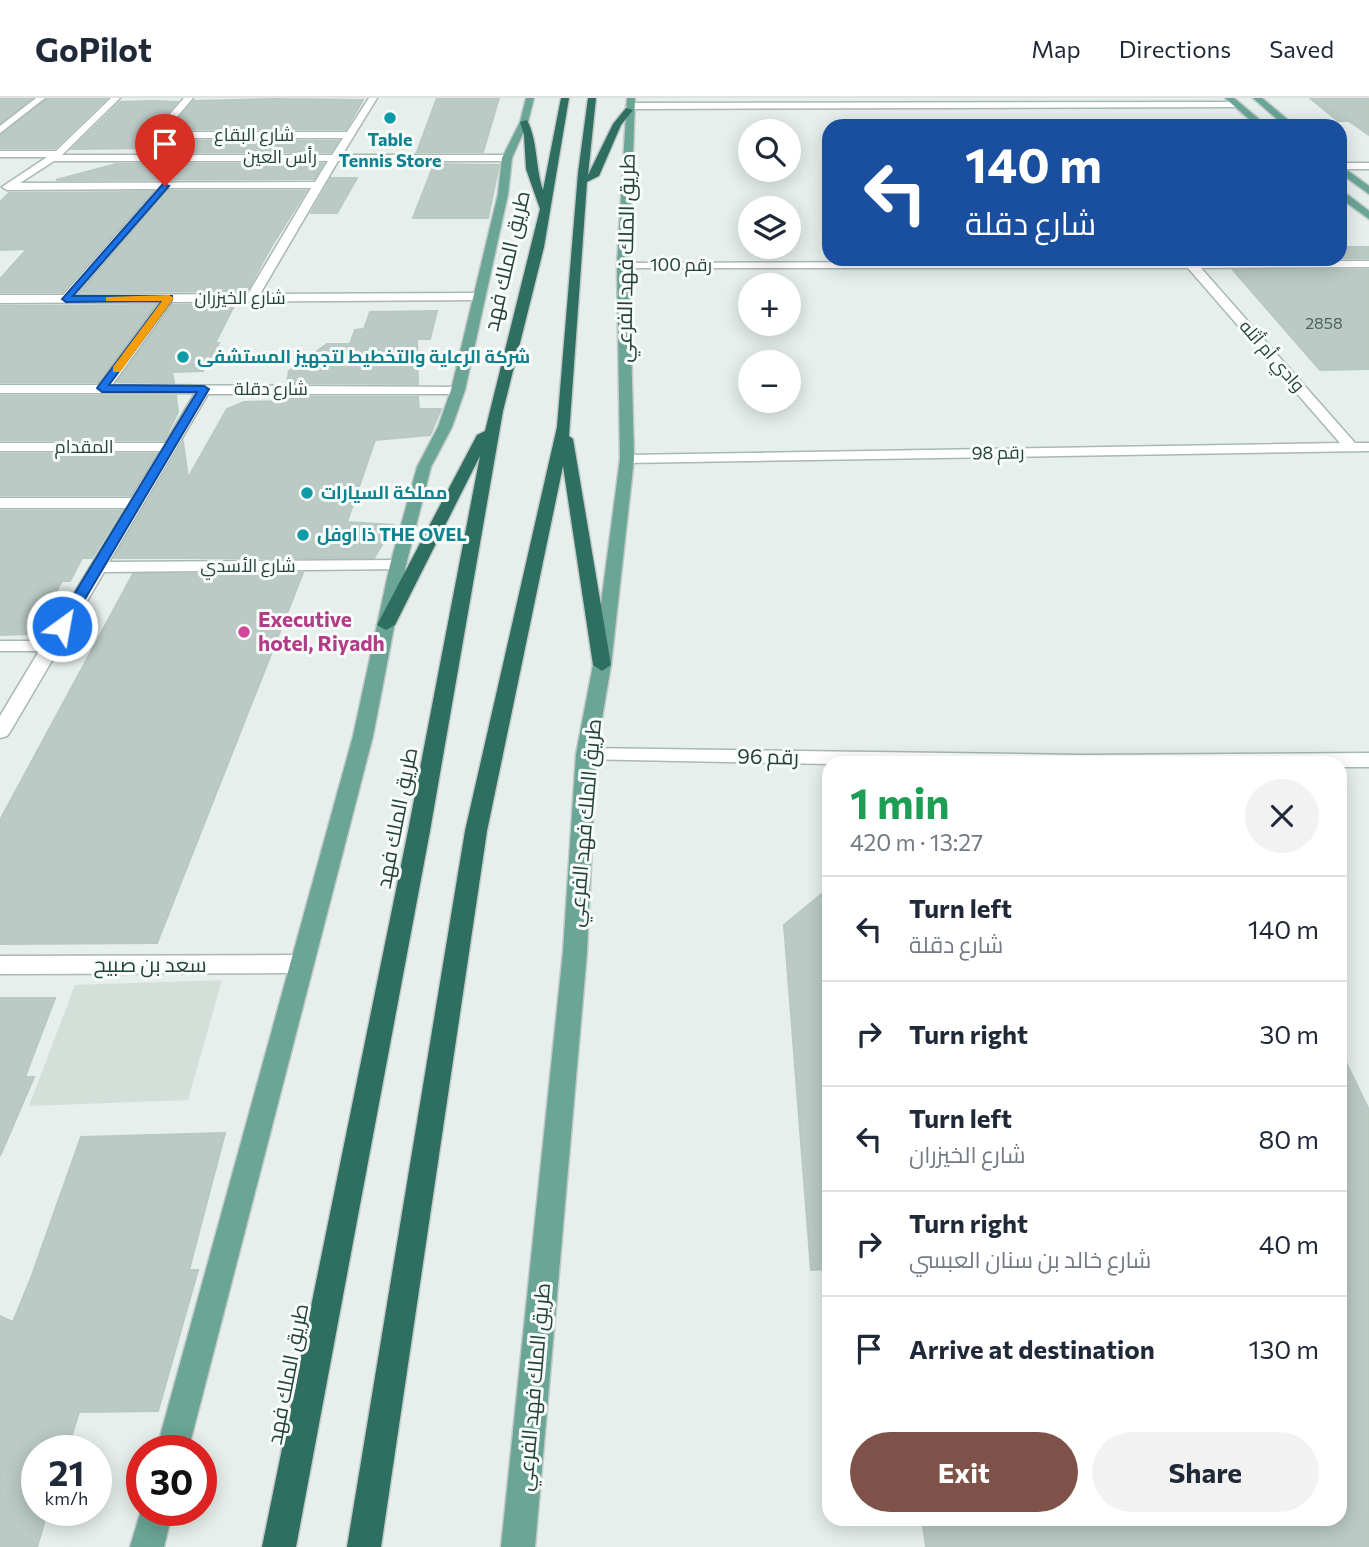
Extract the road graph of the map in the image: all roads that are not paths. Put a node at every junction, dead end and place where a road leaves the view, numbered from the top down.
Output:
1 (41, 98) edge
2 (116, 98) edge
3 (189, 98) edge
4 (373, 98) edge
5 (530, 98) edge
6 (565, 98) edge
7 (592, 98) edge
8 (1229, 98) edge
9 (1257, 98) edge
10 (630, 104) edge
11 (1237, 105) junction
12 (1254, 119) edge
13 (1282, 119) edge
14 (524, 122) junction
15 (0, 130) edge
16 (156, 135) junction
17 (352, 135) junction
18 (0, 153) edge
19 (55, 156) junction
20 (337, 157) junction
21 (137, 158) junction
22 (507, 158) junction
23 (1369, 166) edge
24 (1347, 167) edge
25 (1347, 174) edge
26 (584, 180) junction
27 (317, 185) junction
28 (165, 186) junction
29 (4, 190) edge
30 (1369, 194) edge
31 (1347, 198) edge
32 (545, 209) junction
33 (1368, 216) edge
34 (822, 264) edge
35 (1347, 264) edge
36 (1369, 264) edge
37 (623, 265) junction
38 (1194, 266) edge
39 (252, 297) junction
40 (479, 297) junction
41 (169, 298) junction
42 (0, 299) edge
43 (66, 299) junction
44 (102, 388) junction
45 (0, 389) edge
46 (204, 389) junction
47 (458, 390) junction
48 (496, 411) junction
49 (564, 427) junction
50 (0, 447) edge
51 (167, 447) junction
52 (1351, 447) junction
53 (1369, 447) edge
54 (627, 460) junction
55 (0, 503) edge
56 (134, 503) junction
57 (398, 565) junction
58 (98, 567) junction
59 (386, 625) junction
60 (0, 646) edge
61 (50, 646) junction
62 (602, 665) junction
63 (0, 733) edge
64 (586, 754) junction
65 (822, 758) edge
66 (1347, 760) edge
67 (1369, 760) edge
68 (301, 964) junction
69 (0, 965) edge
70 (176, 1435) edge
71 (152, 1526) edge
72 (147, 1547) edge
73 (279, 1547) edge
74 (364, 1547) edge
75 (519, 1547) edge

1 - 15 street
2 - 19 street
3 - 16 street
4 - 17 street
5 - 14 main road
6 - 32 highway, طريق الملك فهد
7 - 26 highway
8 - 11 main road
9 - 13 main road
10 - 11 street
10 - 26 highway
10 - 37 main road, طريق الملك فهد الفرعي
11 - 12 main road
14 - 22 main road
14 - 32 highway
16 - 17 street, شارع البقاع
16 - 21 street
17 - 20 street
18 - 19 street, رأس العين
19 - 21 street, رأس العين
19 - 29 street
20 - 21 street, رأس العين
20 - 22 street, رأس العين
20 - 27 street
22 - 40 main road
23 - 24 street
25 - 30 main road
26 - 49 highway
27 - 28 street
27 - 39 street
28 - 29 street
28 - 43 street
30 - 33 main road
31 - 33 main road
32 - 48 highway, طريق الملك فهد
34 - 37 street, رقم 100
35 - 36 street, رقم 100
37 - 54 main road, طريق الملك فهد الفرعي
38 - 52 street, وادي أم أثله
39 - 40 street, شارع الخيزران
39 - 41 street, شارع الخيزران
40 - 47 main road
41 - 43 street, شارع الخيزران
41 - 44 street
42 - 43 street, شارع الخيزران
44 - 45 street, شارع دقلة
44 - 46 street, شارع دقلة
46 - 47 street, شارع دقلة
46 - 51 street
47 - 57 main road
48 - 59 highway
48 - 73 highway, طريق الملك فهد
49 - 62 highway
49 - 74 highway
50 - 51 street, المقدام
51 - 56 street
52 - 53 street, رقم 98
52 - 54 street, رقم 98
54 - 62 main road, طريق الملك فهد الفرعي
55 - 56 street
56 - 58 street
57 - 58 street, شارع الأسدي
57 - 59 main road
58 - 61 street
59 - 68 main road
60 - 61 street
61 - 63 street
62 - 64 main road, طريق الملك فهد الفرعي
64 - 65 street, رقم 96
64 - 75 main road, طريق الملك فهد الفرعي
66 - 67 street, رقم 96
68 - 69 street, سعد بن صبيح
68 - 70 main road
71 - 72 main road

